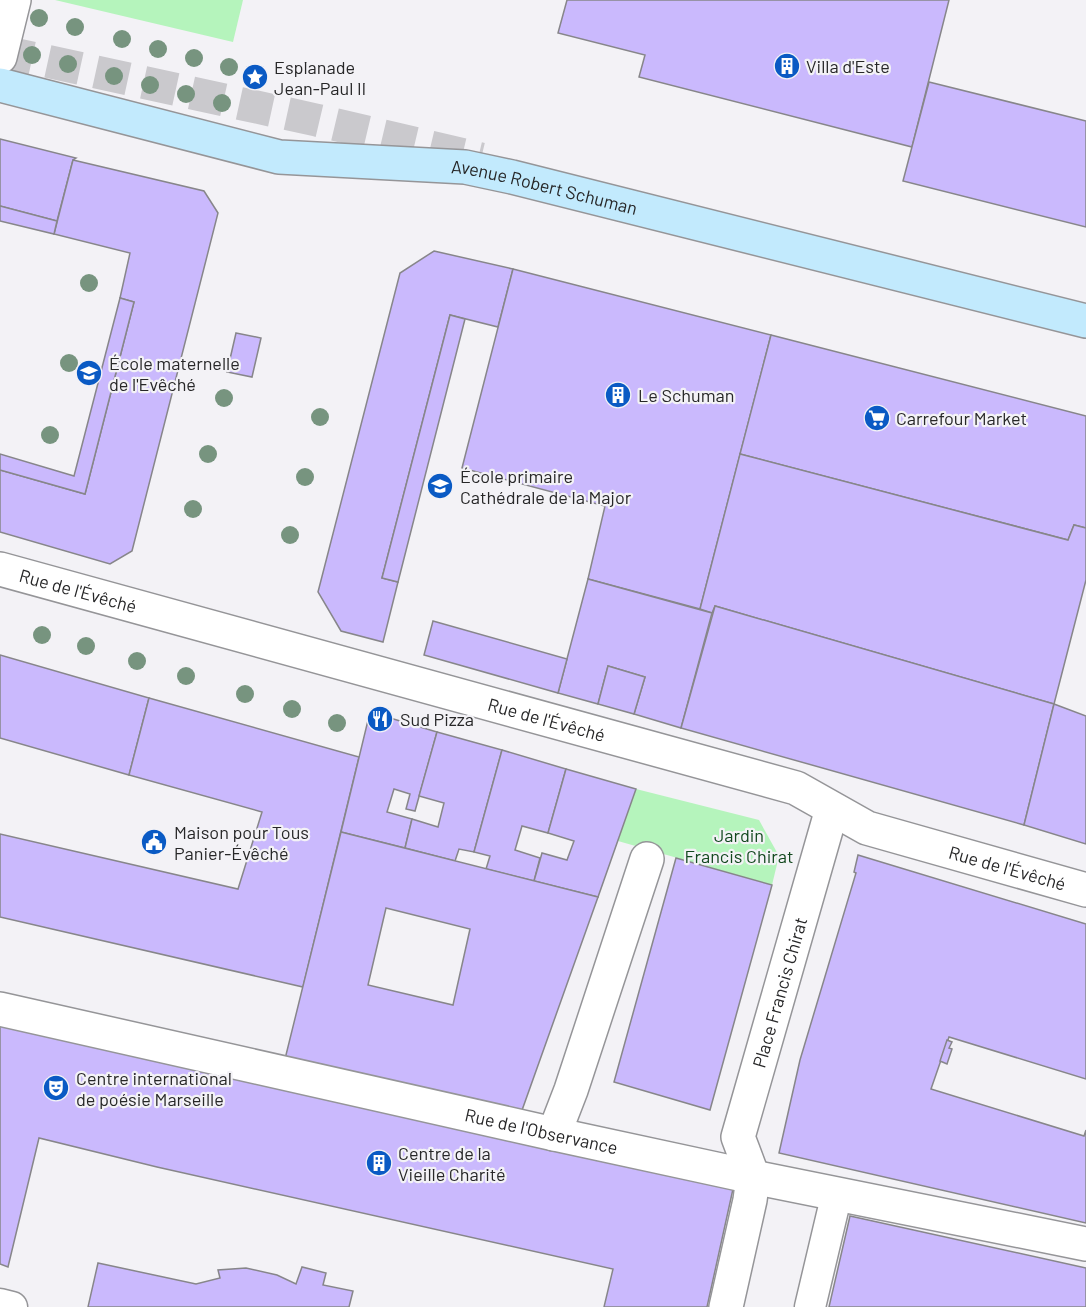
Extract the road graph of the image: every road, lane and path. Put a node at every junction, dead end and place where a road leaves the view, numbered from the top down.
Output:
1 (14, 0) edge
2 (0, 57) edge
3 (0, 85) edge
4 (1086, 321) edge
5 (0, 568) edge
6 (832, 809) junction
7 (647, 859) dead end
8 (1086, 890) edge
9 (0, 1009) edge
10 (554, 1134) junction
11 (753, 1177) junction
12 (837, 1193) junction
13 (1086, 1244) edge
14 (0, 1304) edge
15 (12, 1307) edge
16 (726, 1307) edge
17 (810, 1307) edge

1 - 2 street
3 - 4 street, Avenue Robert Schuman
5 - 6 street, Rue de l'Évêché
6 - 8 street, Rue de l'Évêché
6 - 11 street, Place Francis Chirat
7 - 10 street
9 - 10 street, Rue de l'Observance
10 - 11 street, Rue de l'Observance
11 - 12 street, Rue de l'Observance
11 - 16 street
12 - 13 street, Rue de l'Observance
12 - 17 lane
14 - 15 lane

